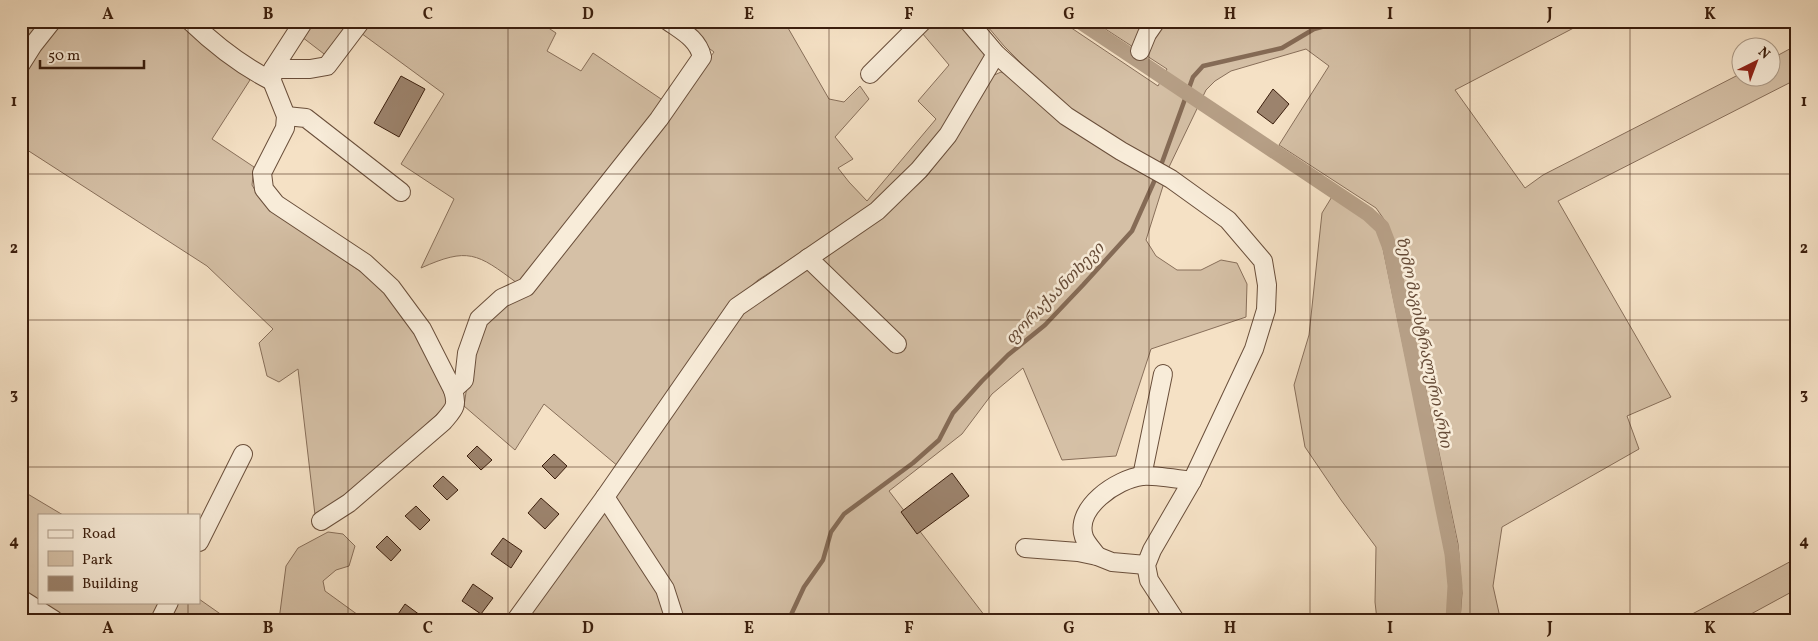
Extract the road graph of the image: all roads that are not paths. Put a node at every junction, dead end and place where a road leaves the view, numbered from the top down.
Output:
1 (52, 21) edge
2 (190, 21) edge
3 (304, 21) edge
4 (361, 21) edge
5 (668, 21) edge
6 (923, 21) edge
7 (968, 21) edge
8 (1156, 21) edge
9 (1140, 51) dead end
10 (996, 54) junction
11 (21, 64) edge
12 (870, 74) dead end
13 (272, 75) junction
14 (286, 116) junction
15 (401, 192) dead end
16 (808, 258) junction
17 (897, 344) dead end
18 (1163, 374) dead end
19 (453, 390) junction
20 (243, 454) dead end
21 (1142, 476) junction
22 (1192, 480) junction
23 (605, 497) junction
24 (321, 521) dead end
25 (200, 540) edge
26 (1025, 548) dead end
27 (1097, 556) junction
28 (1146, 565) junction
29 (21, 599) edge
30 (168, 604) edge
31 (54, 620) edge
32 (160, 620) edge
33 (516, 620) edge
34 (675, 620) edge
35 (1175, 620) edge

1 - 11 street
2 - 13 street
3 - 13 street
4 - 13 street
5 - 19 street
6 - 12 street
7 - 10 street
8 - 9 street
10 - 16 street
10 - 22 street
13 - 14 street
14 - 15 street
14 - 19 street
16 - 17 street
16 - 23 street
18 - 21 street
19 - 24 street
20 - 25 street
21 - 22 street
21 - 27 street
22 - 28 street
23 - 33 street
23 - 34 street
26 - 27 street
27 - 28 street
28 - 35 street
29 - 31 street
30 - 32 street

